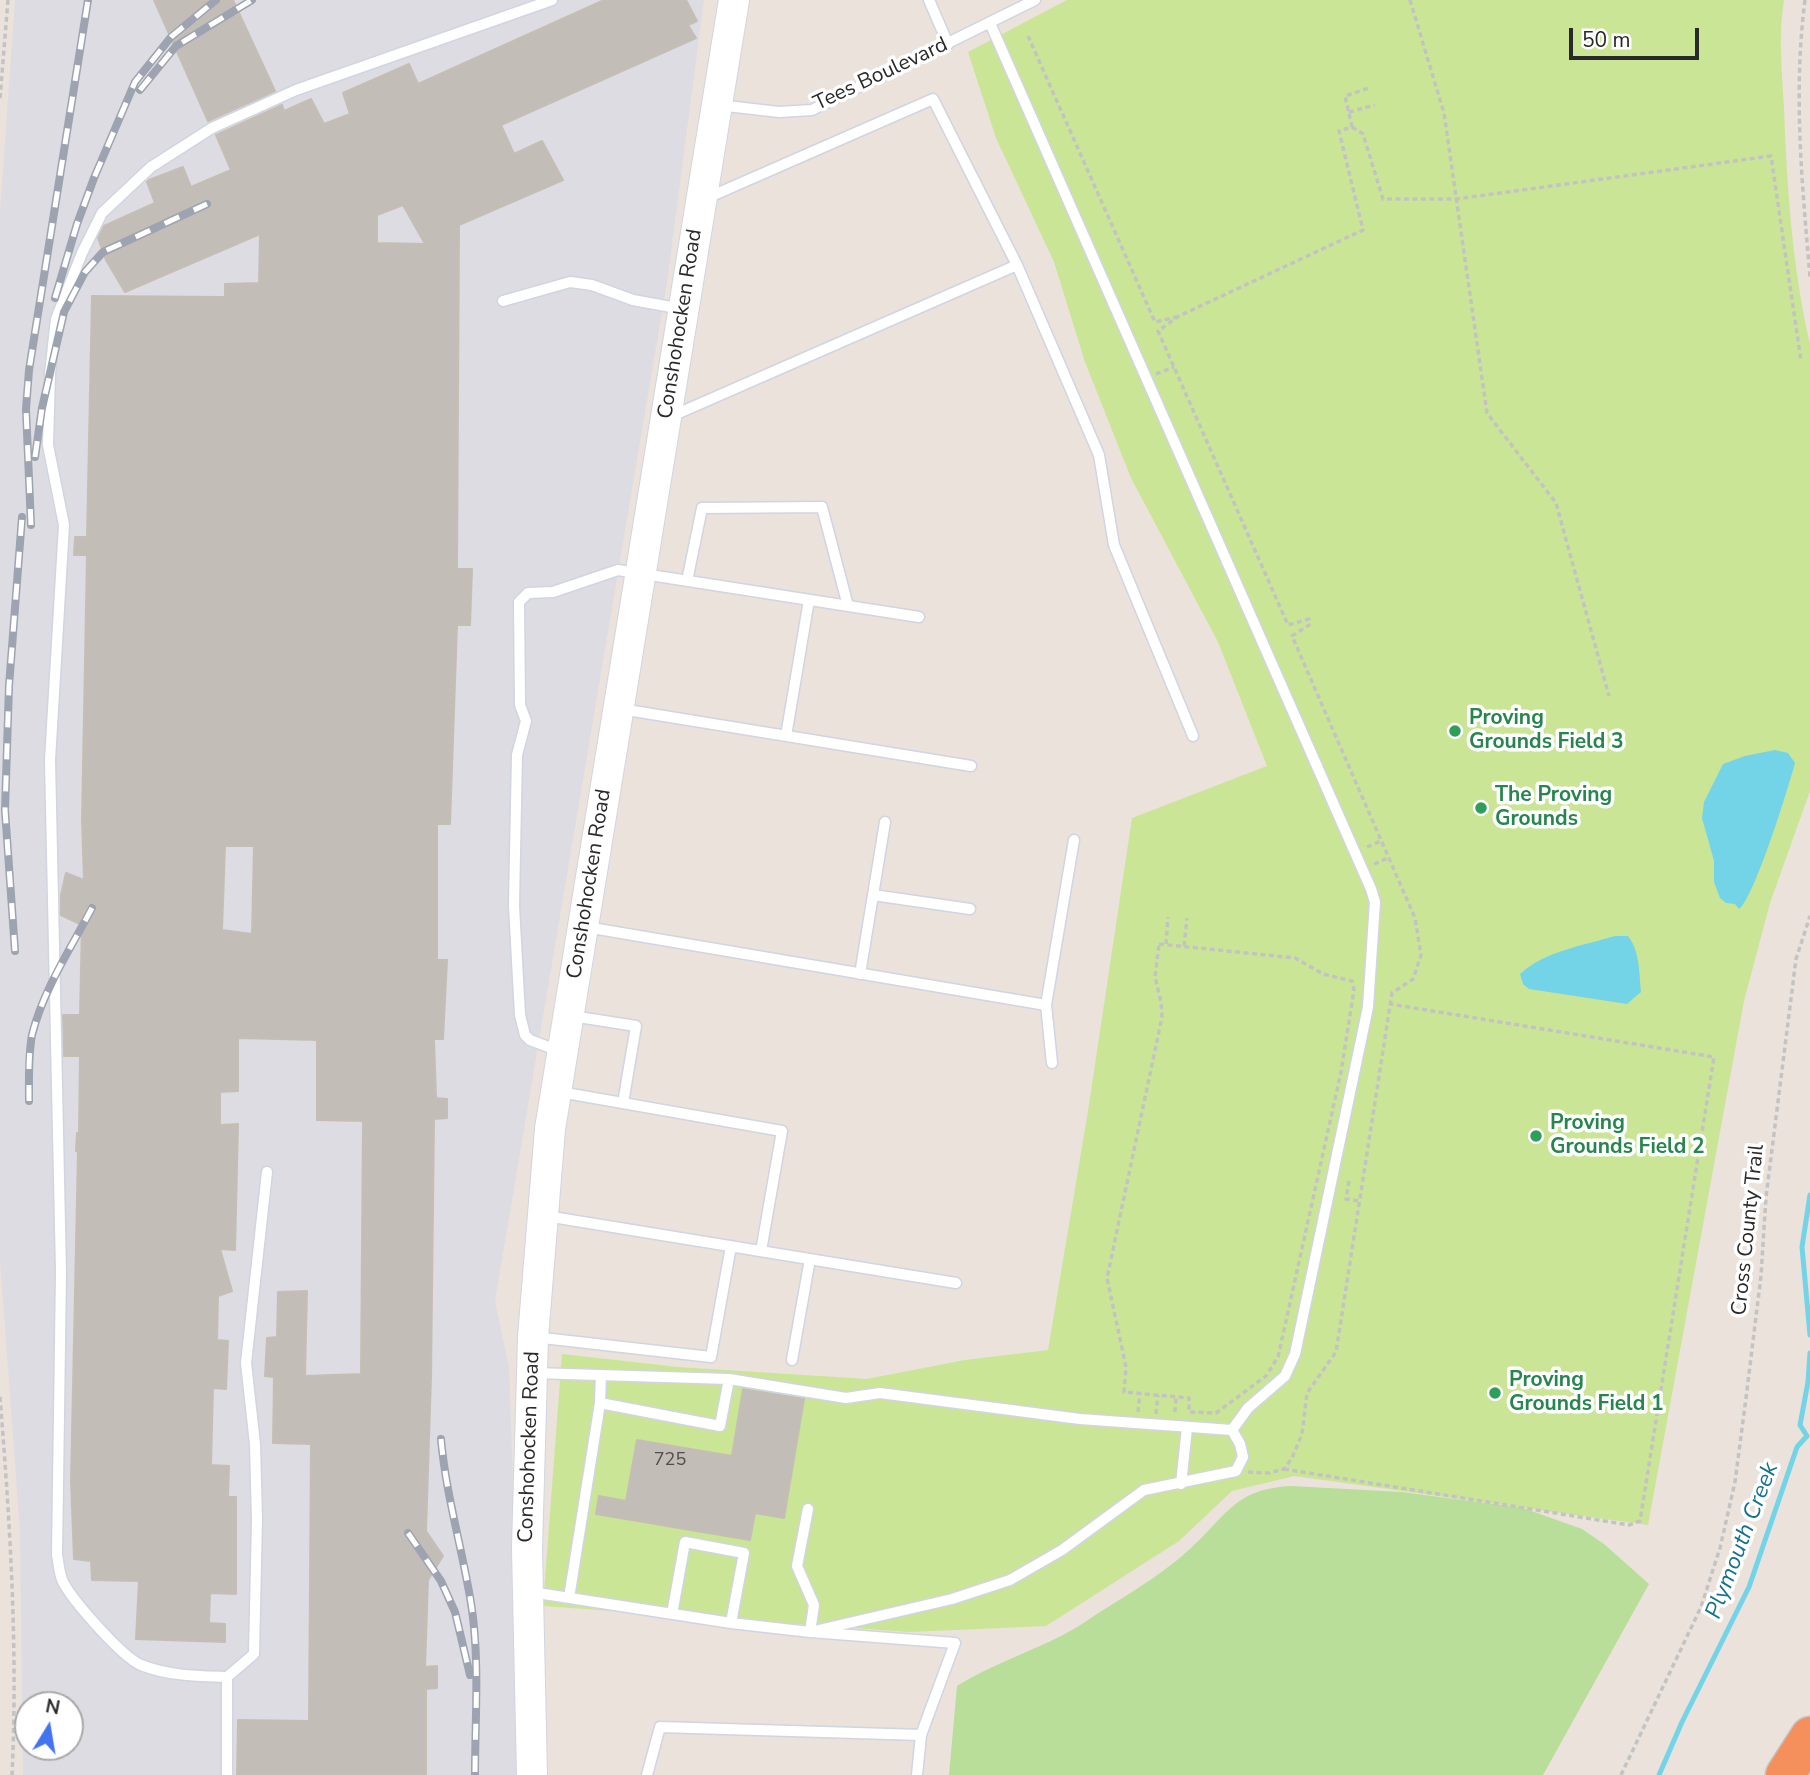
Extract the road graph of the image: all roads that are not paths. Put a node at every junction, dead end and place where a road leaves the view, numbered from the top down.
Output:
1 (552, 0) edge
2 (734, 0) edge
3 (929, 0) edge
4 (1035, 0) edge
5 (990, 23) junction
6 (948, 44) junction
7 (717, 105) junction
8 (701, 200) junction
9 (1017, 265) junction
10 (503, 301) dead end
11 (682, 309) junction
12 (666, 418) junction
13 (640, 574) junction
14 (687, 581) junction
15 (810, 600) junction
16 (848, 606) junction
17 (919, 617) dead end
18 (619, 709) junction
19 (786, 736) junction
20 (1193, 736) dead end
21 (971, 766) dead end
22 (885, 822) dead end
23 (1074, 840) dead end
24 (873, 895) junction
25 (970, 909) dead end
26 (583, 927) junction
27 (860, 974) junction
28 (1046, 1005) junction
29 (569, 1016) junction
30 (563, 1052) junction
31 (1052, 1063) dead end
32 (557, 1092) junction
33 (623, 1103) junction
34 (267, 1172) dead end
35 (543, 1215) junction
36 (731, 1246) junction
37 (761, 1251) junction
38 (810, 1259) junction
39 (956, 1283) dead end
40 (533, 1337) junction
41 (792, 1360) dead end
42 (532, 1373) junction
43 (601, 1375) junction
44 (729, 1379) junction
45 (600, 1403) junction
46 (1187, 1428) junction
47 (1232, 1430) junction
48 (1181, 1484) junction
49 (808, 1509) dead end
50 (528, 1591) junction
51 (569, 1598) junction
52 (672, 1614) junction
53 (731, 1623) junction
54 (810, 1632) junction
55 (227, 1677) junction
56 (921, 1735) junction
57 (1810, 1736) edge
58 (226, 1775) edge
59 (532, 1775) edge
60 (647, 1775) edge
61 (917, 1775) edge
62 (1785, 1775) edge

1 - 55 lane
2 - 7 main road, Conshohocken Road
3 - 6 lane
4 - 5 lane, Tees Boulevard
5 - 6 lane, Tees Boulevard
5 - 47 lane
6 - 7 lane, Tees Boulevard
7 - 8 main road, Conshohocken Road
8 - 9 lane
8 - 11 main road, Conshohocken Road
9 - 12 lane
9 - 20 lane
10 - 11 lane
11 - 12 main road, Conshohocken Road
12 - 13 main road, Conshohocken Road
13 - 14 lane
13 - 18 main road, Conshohocken Road
13 - 30 lane
14 - 15 lane
14 - 16 lane
15 - 16 lane
15 - 19 lane
16 - 17 lane
18 - 19 lane
18 - 26 main road, Conshohocken Road
19 - 21 lane
22 - 24 lane
23 - 28 lane
24 - 25 lane
24 - 27 lane
26 - 27 lane
26 - 29 main road, Conshohocken Road
27 - 28 lane
28 - 31 lane
29 - 30 main road, Conshohocken Road
29 - 33 lane
30 - 32 main road, Conshohocken Road
32 - 33 lane
32 - 35 main road, Conshohocken Road
33 - 37 lane
34 - 55 lane
35 - 36 lane
35 - 40 main road, Conshohocken Road
36 - 37 lane
36 - 40 lane
37 - 38 lane
38 - 39 lane
38 - 41 lane
40 - 42 main road, Conshohocken Road
42 - 43 lane
42 - 50 main road, Conshohocken Road
43 - 44 lane
43 - 45 lane
44 - 45 lane
44 - 46 lane
45 - 51 lane
46 - 47 lane
46 - 48 lane
47 - 48 lane
48 - 54 lane
49 - 54 lane
50 - 51 lane
50 - 59 main road, Conshohocken Road
51 - 52 lane
52 - 53 lane
52 - 53 lane
53 - 54 lane
54 - 56 lane
55 - 58 lane
56 - 60 lane
56 - 61 lane
57 - 62 highway

